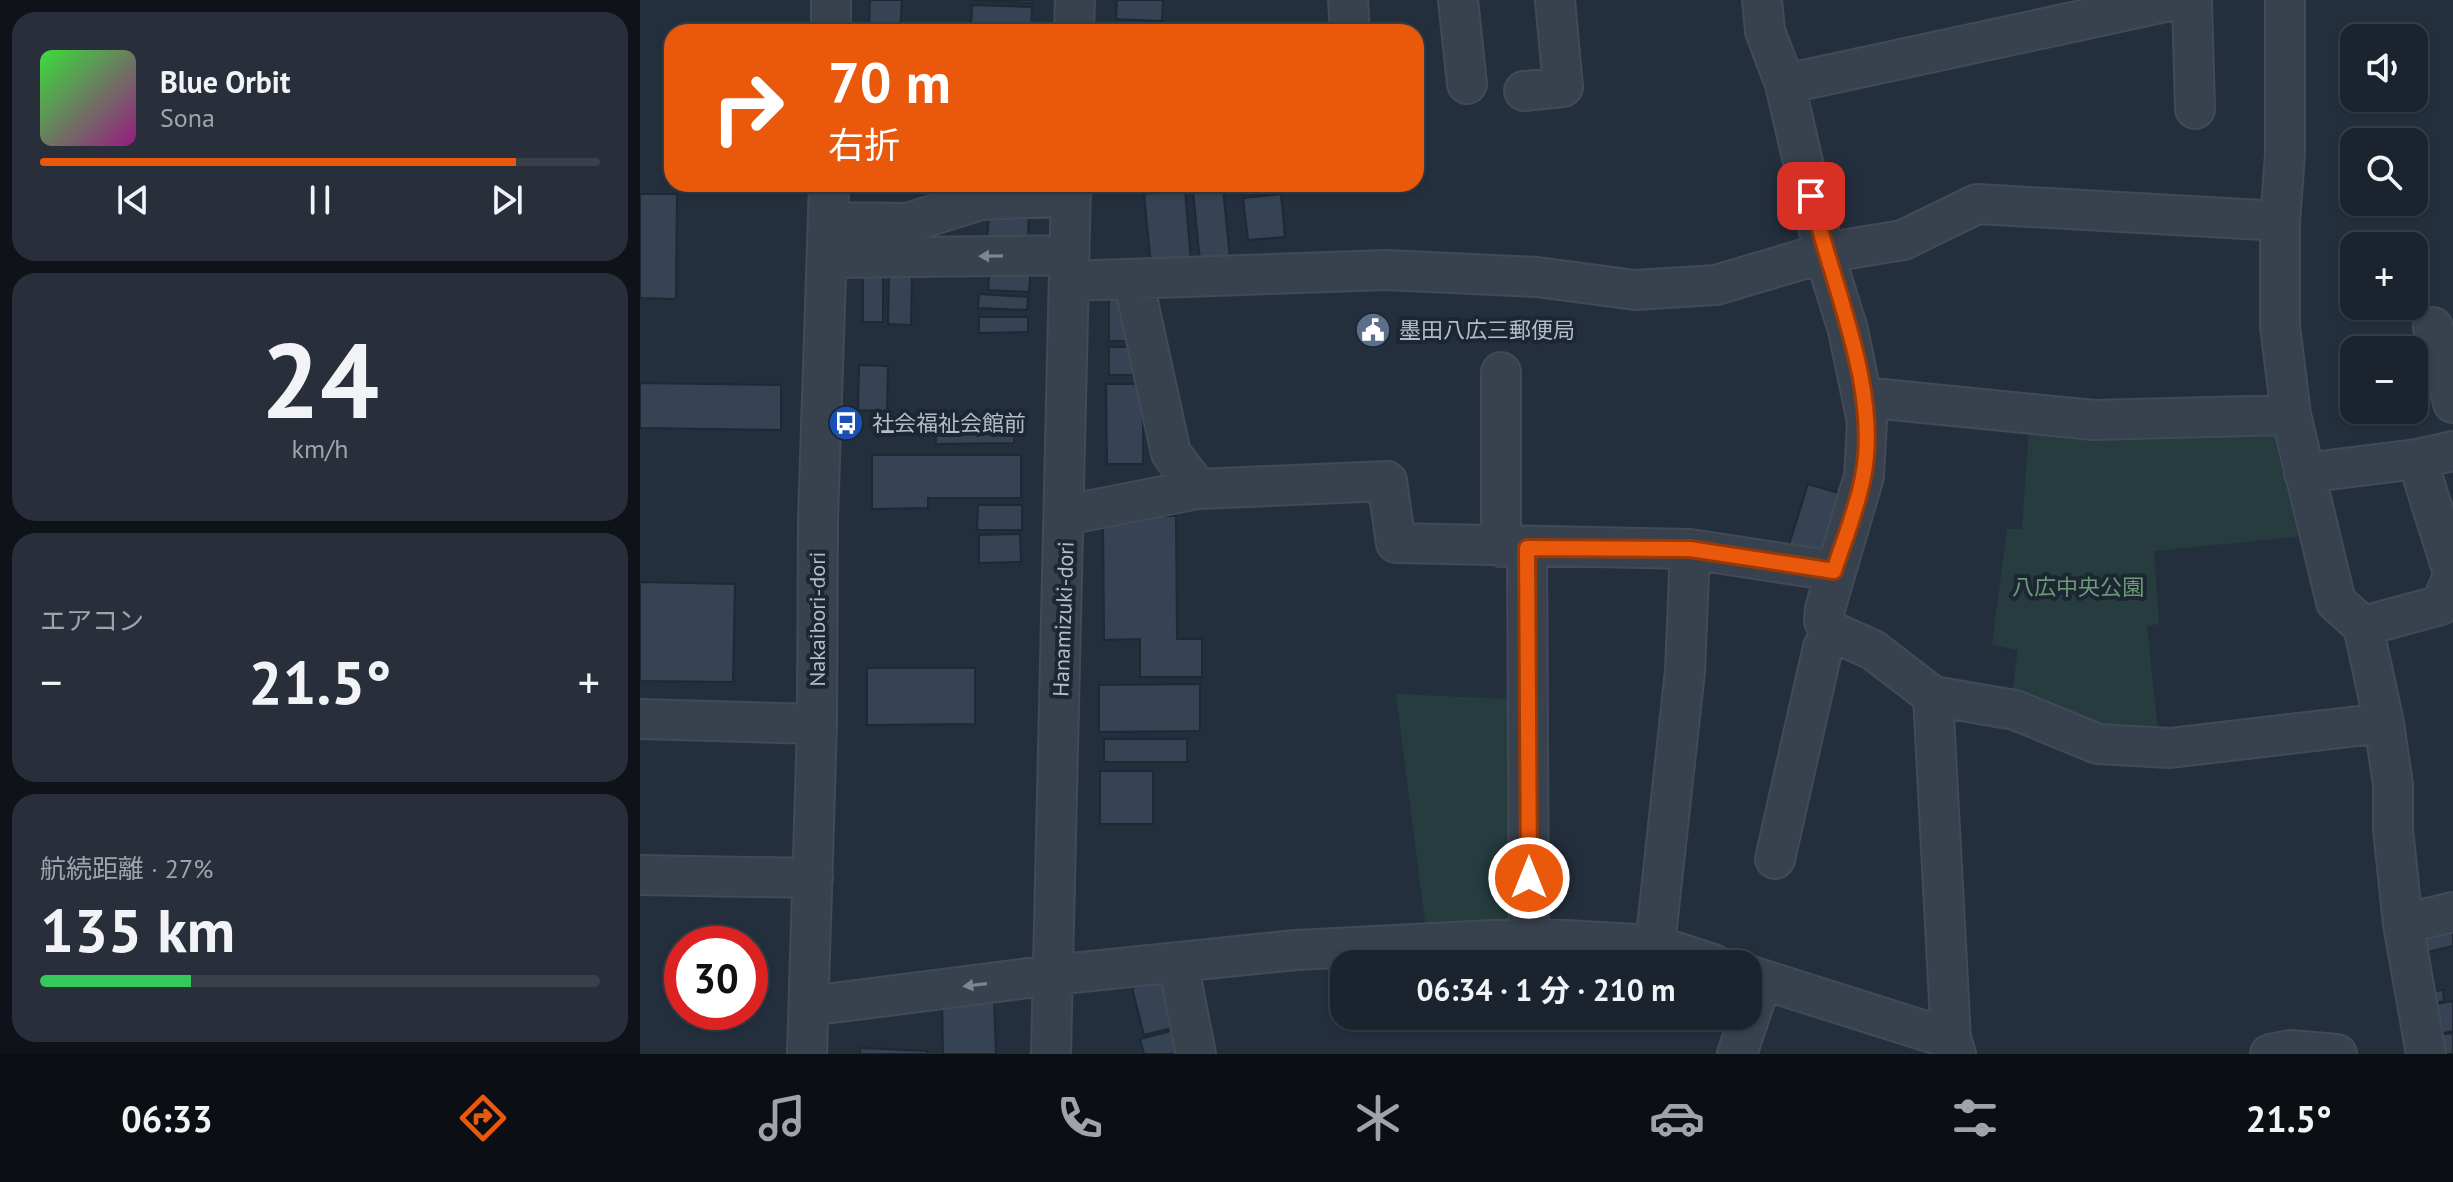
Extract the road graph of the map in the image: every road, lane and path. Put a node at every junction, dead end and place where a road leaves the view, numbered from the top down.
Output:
1 (831, 0) edge
2 (1075, 0) edge
3 (1348, 0) edge
4 (1458, 0) edge
5 (1555, 0) edge
6 (1762, 0) edge
7 (2285, 0) edge
8 (2171, 1) edge
9 (831, 24) edge
10 (1074, 24) edge
11 (1350, 24) edge
12 (1467, 84) dead end
13 (1785, 84) junction
14 (1524, 91) dead end
15 (2195, 109) dead end
16 (829, 192) edge
17 (1053, 192) edge
18 (1071, 192) edge
19 (2280, 221) junction
20 (828, 240) junction
21 (1824, 253) junction
22 (1069, 268) junction
23 (1133, 279) junction
24 (2433, 327) dead end
25 (1501, 372) dead end
26 (1863, 397) junction
27 (2453, 403) edge
28 (2291, 415) junction
29 (2435, 455) edge
30 (2304, 473) junction
31 (1198, 489) junction
32 (1066, 515) junction
33 (1514, 547) junction
34 (1690, 549) junction
35 (1834, 571) junction
36 (2453, 574) edge
37 (2363, 626) junction
38 (1833, 632) junction
39 (1933, 696) junction
40 (640, 719) edge
41 (2384, 723) junction
42 (817, 724) junction
43 (1775, 859) dead end
44 (640, 875) edge
45 (813, 878) junction
46 (2453, 912) edge
47 (2403, 924) junction
48 (1529, 938) junction
49 (1655, 945) junction
50 (1670, 950) edge
51 (1178, 963) junction
52 (1053, 975) junction
53 (1762, 980) edge
54 (809, 1006) junction
55 (1743, 1030) edge
56 (1953, 1047) edge
57 (807, 1054) edge
58 (1051, 1054) edge
59 (1196, 1054) edge
60 (1737, 1054) edge
61 (2270, 1054) edge
62 (2337, 1054) edge
63 (2426, 1054) edge

1 - 9 street
2 - 10 street
3 - 11 street
4 - 12 street
5 - 14 street
6 - 13 street
7 - 19 street
8 - 13 street
8 - 15 street
13 - 21 street
16 - 20 street, Nakaibori-dori
17 - 20 street
18 - 22 street, Hanamizuki-dori
19 - 21 street
19 - 28 street
22 -> 20 street
20 - 42 street, Nakaibori-dori
21 - 23 street
21 - 26 street
22 - 23 street
22 - 32 street, Hanamizuki-dori
23 - 31 street
24 - 27 street
25 - 33 street
26 - 28 street
26 - 35 street
28 - 30 street
29 - 30 street
29 - 36 street
30 - 37 street
31 - 32 street
31 - 33 street
32 - 52 street, Hanamizuki-dori
33 - 34 street
33 - 48 street
34 - 35 street
34 - 49 street
35 - 38 street
36 - 37 street
37 - 41 street
38 - 39 street
38 - 43 street
39 - 41 street
39 - 56 street
40 - 42 street
41 - 47 street
42 - 45 street, Nakaibori-dori
44 - 45 street
45 - 54 street, Nakaibori-dori
46 - 47 street
47 - 63 street
48 - 49 street
48 - 51 street
49 - 50 street
51 - 52 street
51 - 59 street
52 -> 54 street
52 - 58 street, Hanamizuki-dori
53 - 56 street
54 - 57 street, Nakaibori-dori
55 - 60 street
61 - 62 street

